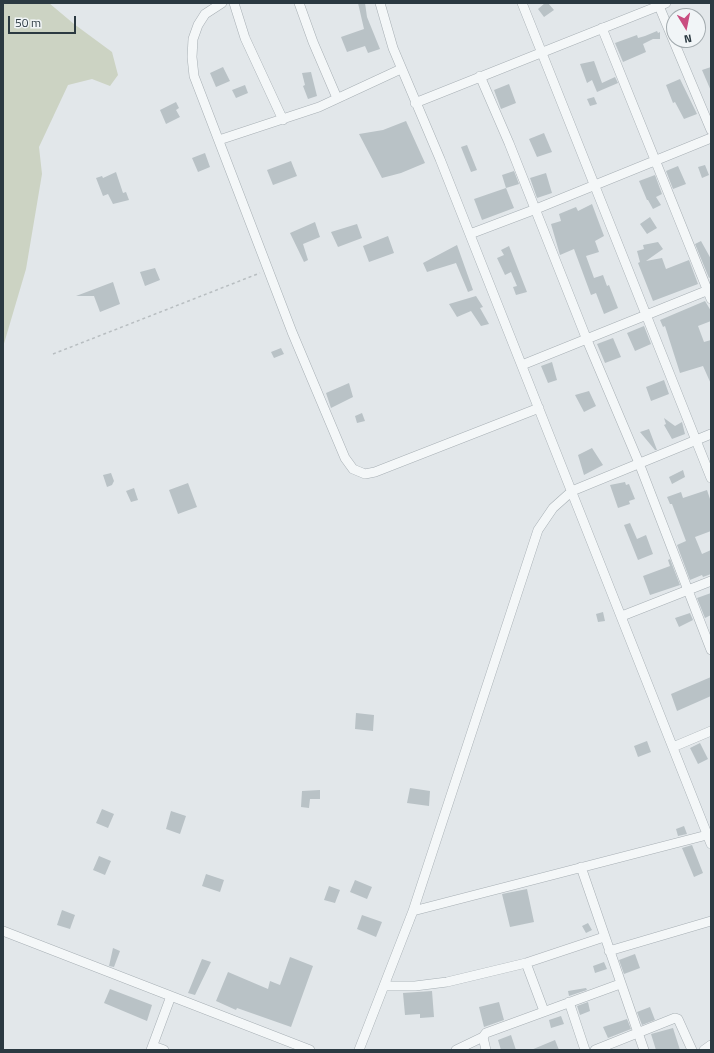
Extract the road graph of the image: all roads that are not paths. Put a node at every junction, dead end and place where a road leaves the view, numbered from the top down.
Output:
1 (222, 3) edge
2 (234, 3) edge
3 (299, 3) edge
4 (380, 3) edge
5 (522, 3) edge
6 (662, 4) edge
7 (602, 28) junction
8 (542, 52) junction
9 (401, 69) junction
10 (480, 76) junction
11 (337, 98) junction
12 (415, 103) junction
13 (283, 120) junction
14 (711, 130) edge
15 (711, 138) edge
16 (219, 140) junction
17 (656, 160) junction
18 (595, 185) junction
19 (536, 210) junction
20 (470, 234) junction
21 (710, 293) edge
22 (646, 315) junction
23 (587, 340) junction
24 (522, 365) junction
25 (539, 408) junction
26 (711, 434) edge
27 (696, 440) junction
28 (639, 463) junction
29 (711, 478) edge
30 (572, 491) junction
31 (711, 581) edge
32 (688, 591) junction
33 (622, 616) junction
34 (711, 650) edge
35 (711, 731) edge
36 (673, 747) junction
37 (707, 835) junction
38 (711, 844) edge
39 (581, 867) junction
40 (413, 911) junction
41 (711, 921) edge
42 (3, 931) edge
43 (604, 937) junction
44 (609, 951) junction
45 (526, 963) junction
46 (620, 984) junction
47 (384, 986) junction
48 (171, 996) junction
49 (569, 1002) junction
50 (544, 1011) junction
51 (638, 1033) junction
52 (483, 1037) junction
53 (711, 1045) edge
54 (609, 1047) edge
55 (152, 1048) edge
56 (164, 1050) edge
57 (310, 1050) edge
58 (358, 1050) edge
59 (456, 1050) edge
60 (486, 1050) edge
61 (585, 1050) edge
62 (595, 1050) edge
63 (644, 1050) edge
64 (692, 1050) edge
65 (704, 1050) edge

1 - 16 street
2 - 13 street
3 - 11 street
4 - 9 street
5 - 8 street
6 - 7 street
6 - 14 street
7 - 8 street
7 - 17 street
8 - 10 street
8 - 18 street
9 - 11 street
9 - 12 street
10 - 12 street
10 - 19 street
11 - 13 street
12 - 20 street
13 - 16 street
15 - 17 street
16 - 25 street
17 - 18 street
17 - 21 street
18 - 19 street
18 - 22 street
19 - 20 street
19 - 23 street
20 - 24 street
21 - 22 street
22 - 23 street
22 - 27 street
23 - 24 street
23 - 28 street
24 - 25 street
25 - 30 street
26 - 27 street
27 - 28 street
27 - 29 street
28 - 30 street
28 - 32 street
30 - 33 street
30 - 40 street
31 - 32 street
32 - 33 street
32 - 34 street
33 - 36 street
35 - 36 street
36 - 37 street
37 - 38 street
37 - 39 street
39 - 40 street
39 - 43 street
40 - 47 street
41 - 44 street
42 - 48 street
43 - 44 street
43 - 45 street
44 - 46 street
45 - 47 street
45 - 50 street
46 - 49 street
46 - 51 street
47 - 58 street
48 - 55 street
48 - 57 street
49 - 50 street
49 - 61 street
50 - 52 street
51 - 54 street
51 - 63 street
51 - 64 street
52 - 59 street
52 - 60 street
53 - 65 street
54 - 62 street
55 - 56 street

